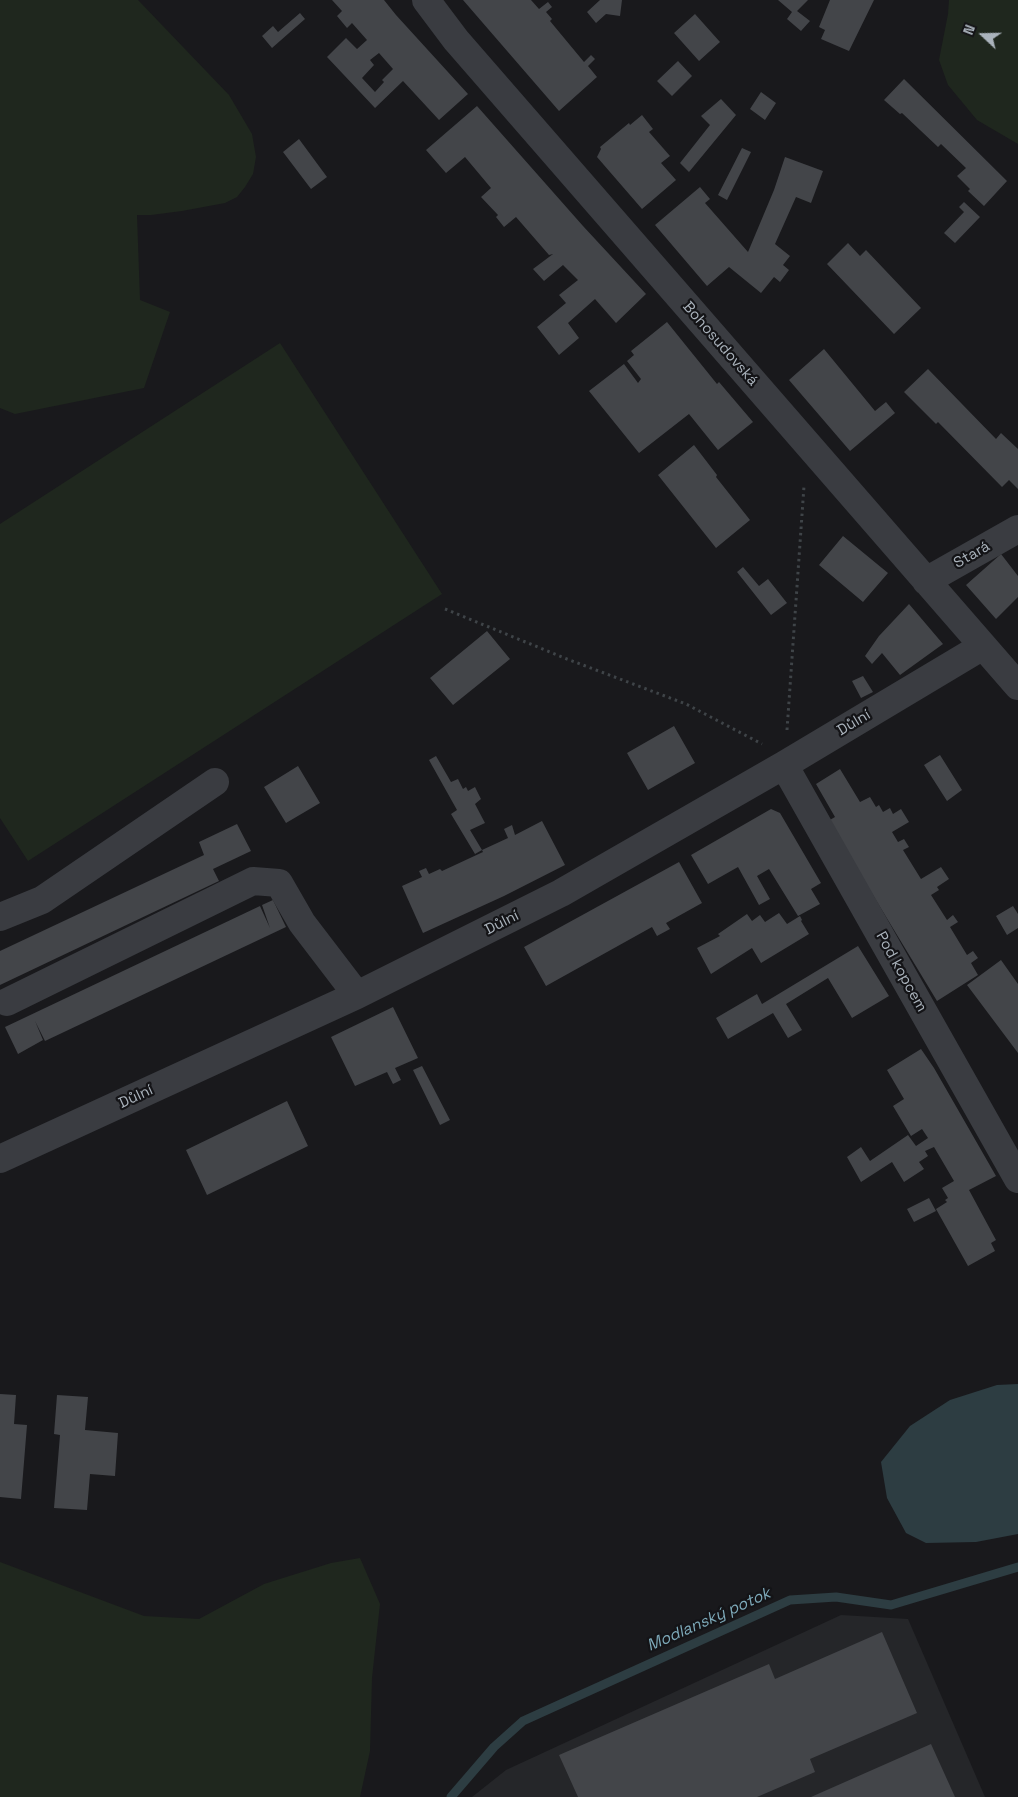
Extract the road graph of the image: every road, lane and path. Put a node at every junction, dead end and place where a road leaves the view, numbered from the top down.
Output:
1 (426, 0) edge
2 (807, 443) junction
3 (1018, 529) edge
4 (926, 581) junction
5 (445, 609) dead end
6 (983, 646) junction
7 (1018, 686) edge
8 (784, 765) junction
9 (215, 782) dead end
10 (0, 917) edge
11 (357, 995) junction
12 (7, 1002) dead end
13 (0, 1159) edge
14 (1018, 1179) edge

1 - 2 street, Bohosudovská
2 - 4 street, Bohosudovská
2 - 8 path
3 - 4 street, Stará
4 - 6 street, Bohosudovská
5 - 8 path
6 - 7 street, Bohosudovská
6 - 8 street, Důlní
8 - 11 street, Důlní
8 - 14 street, Pod kopcem
9 - 10 street
11 - 12 street
11 - 13 street, Důlní

